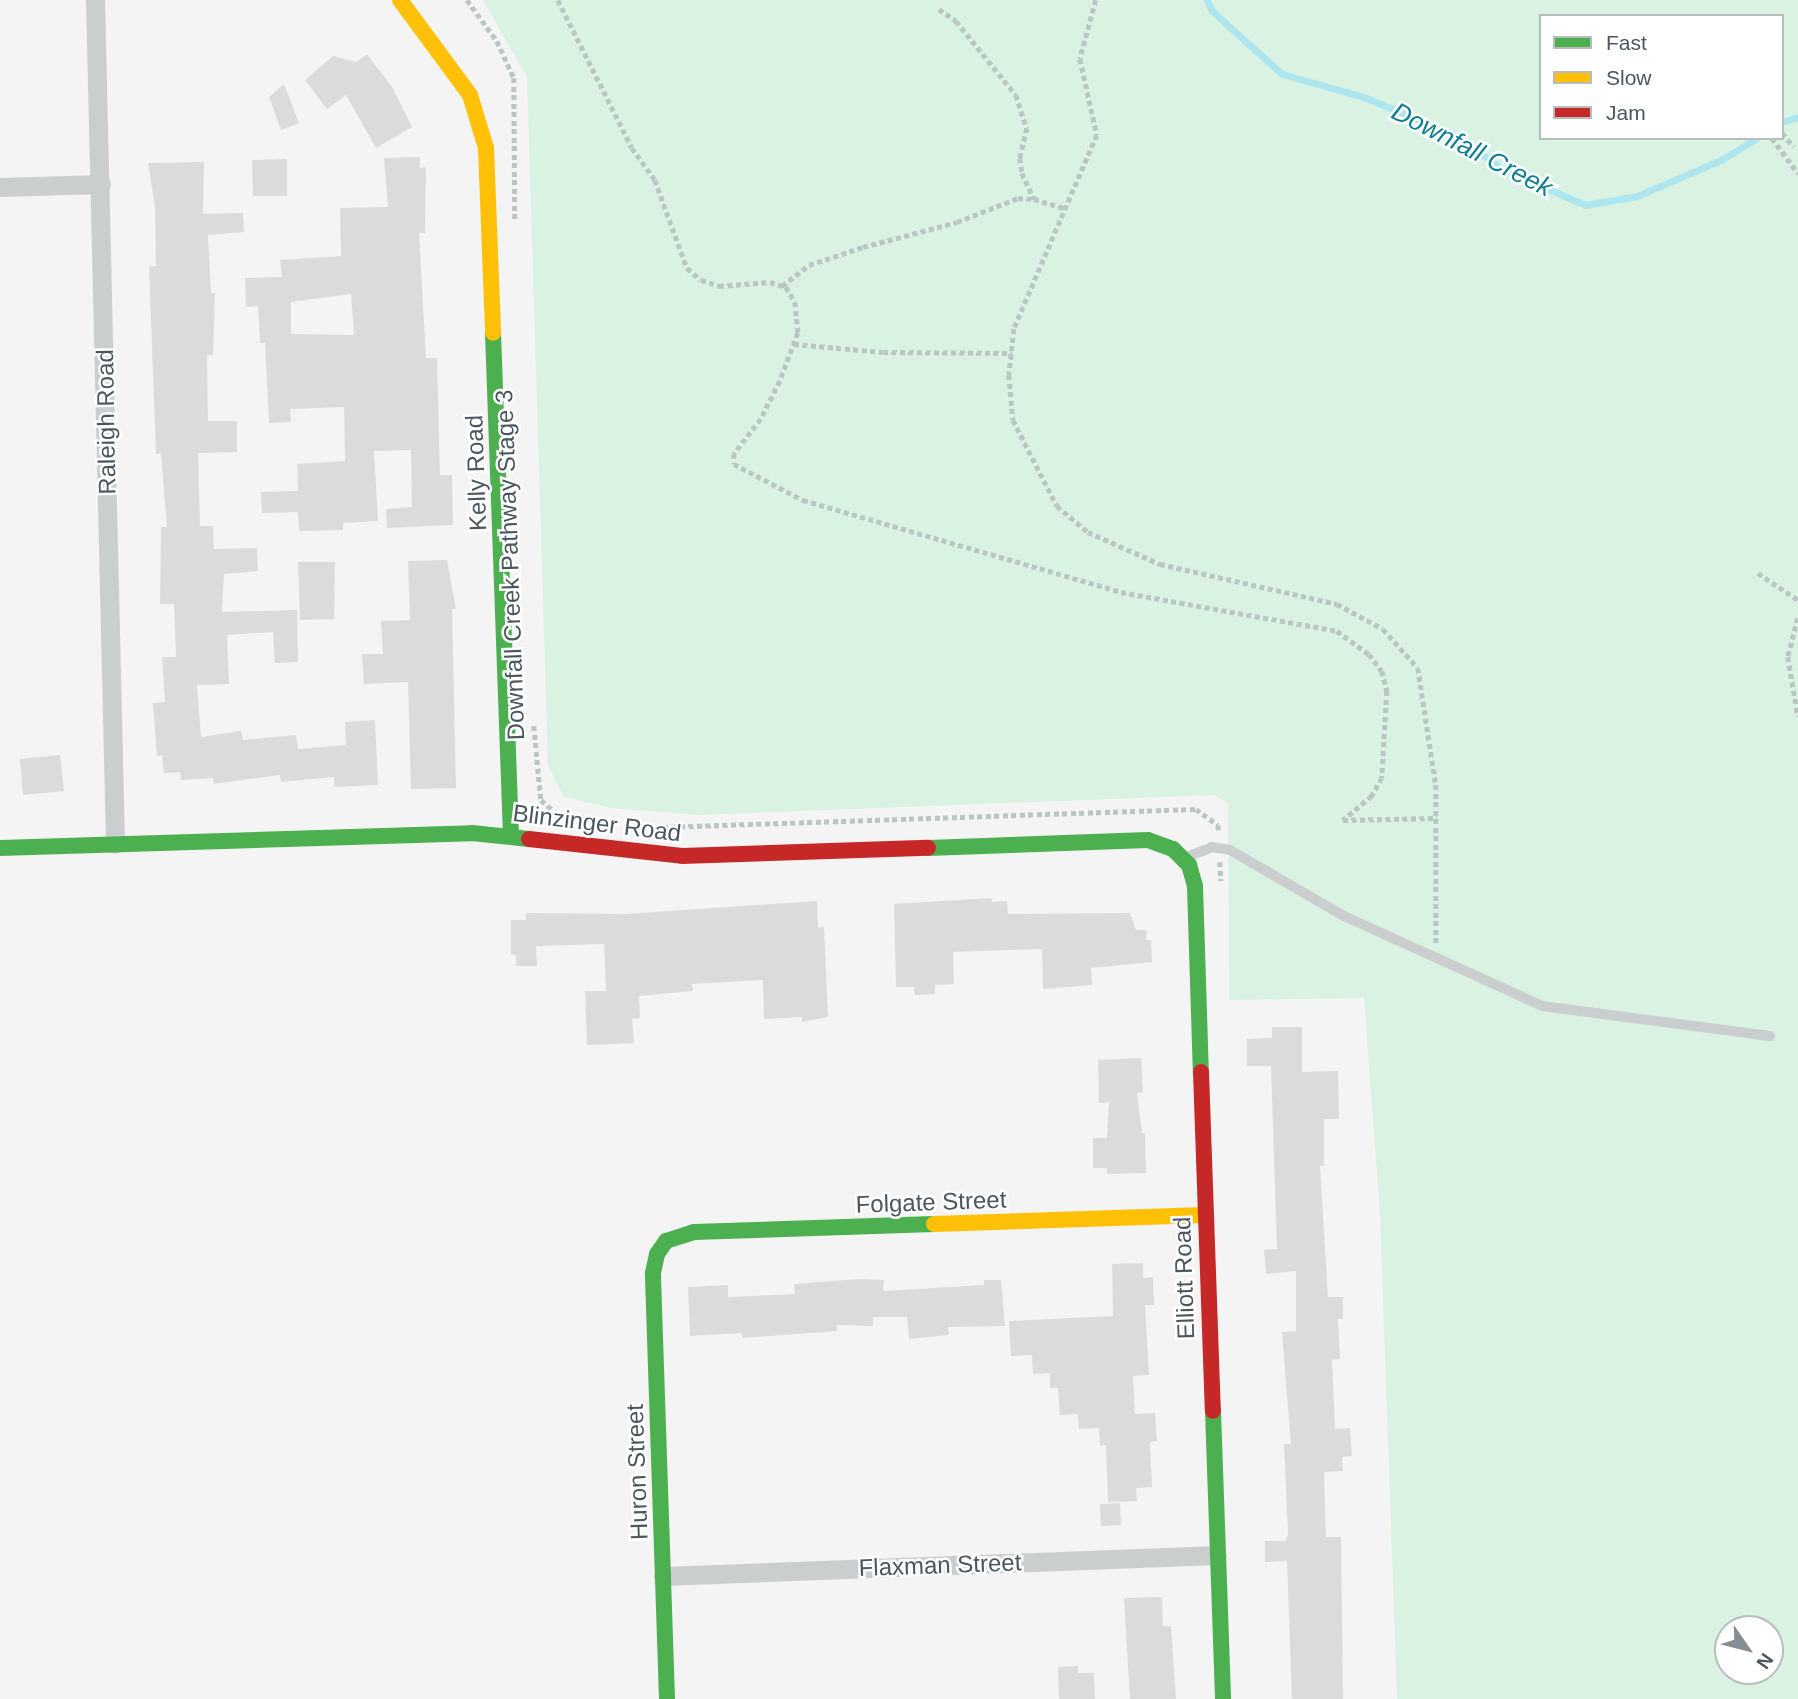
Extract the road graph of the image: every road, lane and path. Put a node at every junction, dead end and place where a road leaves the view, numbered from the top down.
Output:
1 (95, 0) edge
2 (400, 0) edge
3 (467, 0) edge
4 (558, 0) edge
5 (1096, 0) edge
6 (939, 9) dead end
7 (1784, 135) edge
8 (1773, 140) edge
9 (1794, 147) dead end
10 (1798, 173) edge
11 (102, 184) junction
12 (0, 187) edge
13 (1034, 199) junction
14 (1064, 208) junction
15 (515, 227) dead end
16 (782, 286) junction
17 (794, 344) junction
18 (1012, 353) junction
19 (1758, 573) dead end
20 (1798, 600) edge
21 (1798, 618) edge
22 (1798, 716) edge
23 (533, 717) dead end
24 (1437, 818) junction
25 (612, 822) dead end
26 (655, 827) dead end
27 (511, 835) junction
28 (115, 844) junction
29 (1220, 846) junction
30 (0, 848) edge
31 (1184, 858) junction
32 (1221, 885) dead end
33 (1435, 960) junction
34 (1770, 1036) dead end
35 (1204, 1215) junction
36 (662, 1245) joint
37 (1217, 1555) junction
38 (663, 1576) junction
39 (667, 1699) edge
40 (1223, 1699) edge

1 - 11 street, Raleigh Road
2 - 27 street, Kelly Road
3 - 15 path
4 - 16 path
5 - 14 path
6 - 13 path
7 - 9 path
8 - 10 path
11 - 12 street
11 - 28 street, Raleigh Road
13 - 14 path
13 - 16 path
14 - 18 path
16 - 17 path
17 - 18 path
17 - 24 path
18 - 24 path
19 - 20 path
21 - 22 path
23 - 25 path, Downfall Creek Pathway Stage 3
24 - 33 path
26 - 29 path
27 - 28 street, Blinzinger Road
27 - 31 street, Blinzinger Road
28 - 30 street, Blinzinger Road
29 - 31 lane
29 - 32 path
29 - 33 lane
31 - 35 street, Elliott Road
33 - 34 lane
35 - 36 street, Folgate Street
35 - 37 street, Elliott Road
36 - 38 street, Huron Street
37 - 38 street, Flaxman Street
37 - 40 street, Elliott Road
38 - 39 street, Huron Street

